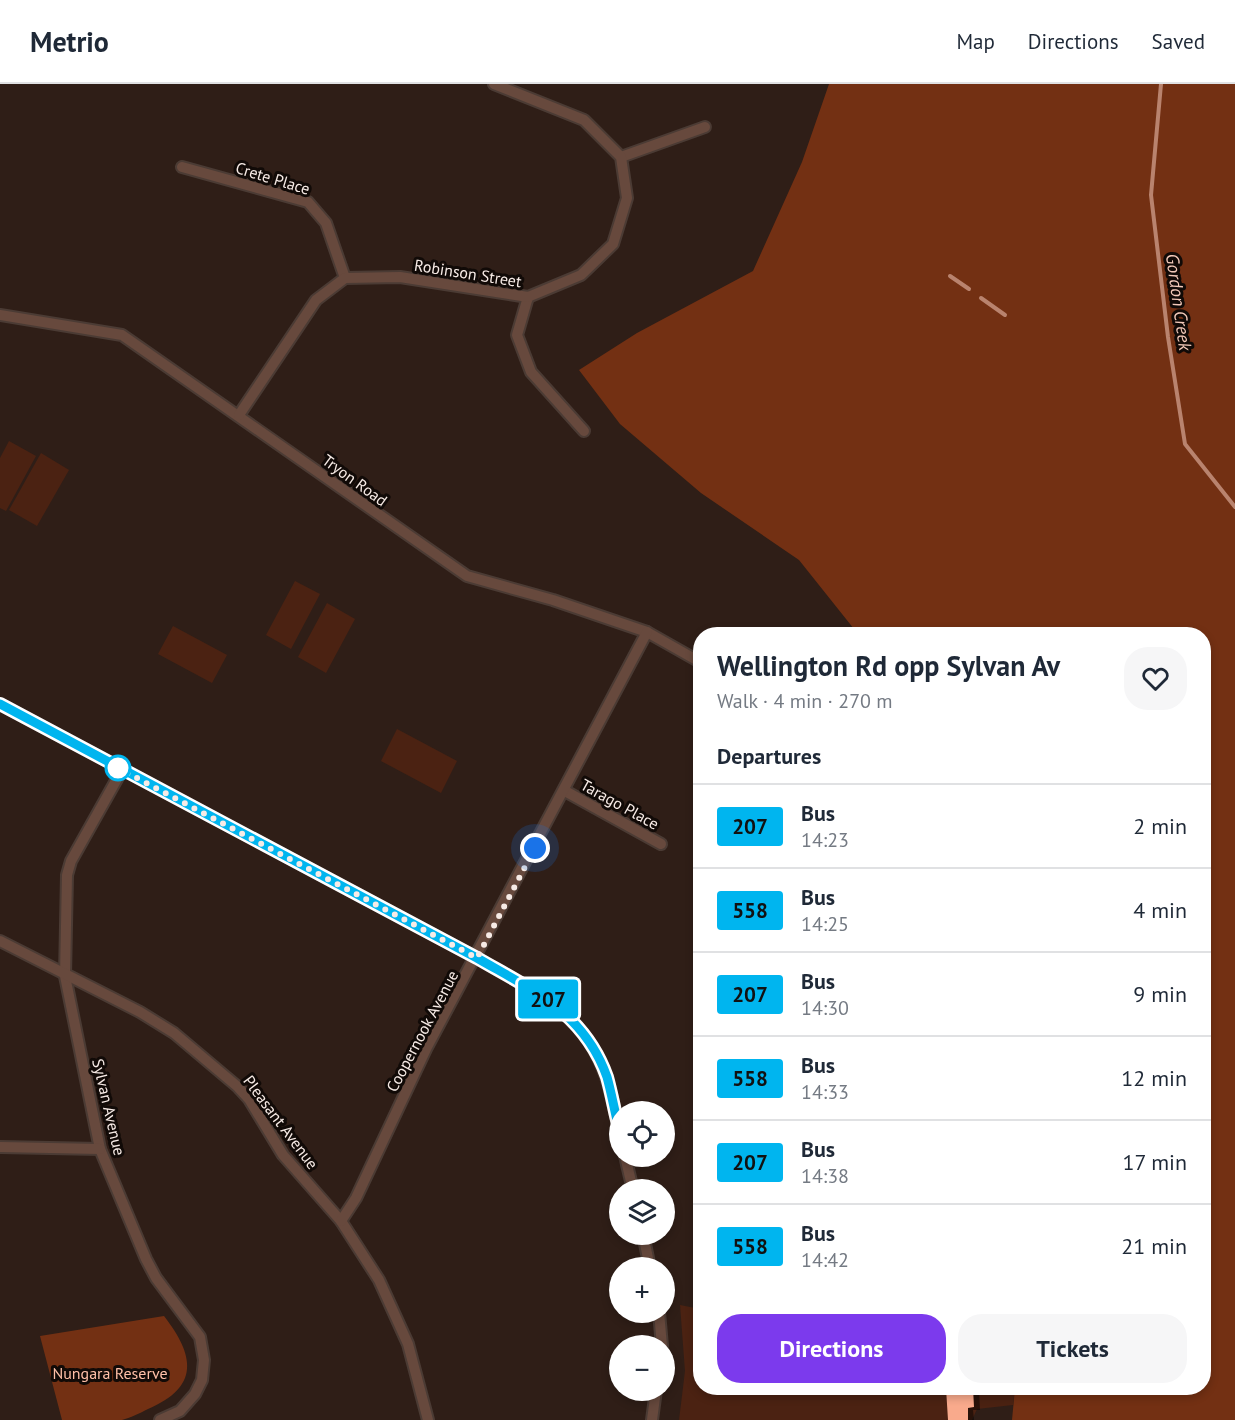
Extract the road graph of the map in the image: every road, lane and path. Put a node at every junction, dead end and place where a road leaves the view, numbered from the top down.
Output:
1 (494, 84) edge
2 (705, 127) dead end
3 (621, 157) junction
4 (182, 167) dead end
5 (345, 278) junction
6 (528, 297) junction
7 (0, 315) edge
8 (239, 415) junction
9 (584, 431) dead end
10 (647, 632) junction
11 (693, 658) edge
12 (0, 704) edge
13 (122, 770) junction
14 (565, 790) junction
15 (661, 844) dead end
16 (0, 941) edge
17 (477, 958) junction
18 (65, 976) junction
19 (613, 1101) edge
20 (0, 1147) edge
21 (100, 1149) junction
22 (341, 1221) junction
23 (655, 1401) edge
24 (160, 1420) edge
25 (428, 1420) edge
26 (652, 1420) edge

1 - 3 street
2 - 3 street
3 - 6 street, Robinson Street
4 - 5 street, Crete Place
5 - 6 street, Robinson Street
5 - 8 street
6 - 9 street
7 - 8 street, Tryon Road
8 - 10 street, Tryon Road
10 - 11 street, Tryon Road
10 - 14 street, Coopernook Avenue
12 - 13 street
13 - 17 street
13 - 18 street, Sylvan Avenue
14 - 15 street, Tarago Place
14 - 17 street, Coopernook Avenue
16 - 18 street, Pleasant Avenue
17 - 19 street
17 - 22 street, Coopernook Avenue
18 - 21 street, Sylvan Avenue
18 - 22 street, Pleasant Avenue
20 - 21 street
21 - 24 street, Sylvan Avenue
22 - 25 street, Pleasant Avenue
23 - 26 street

